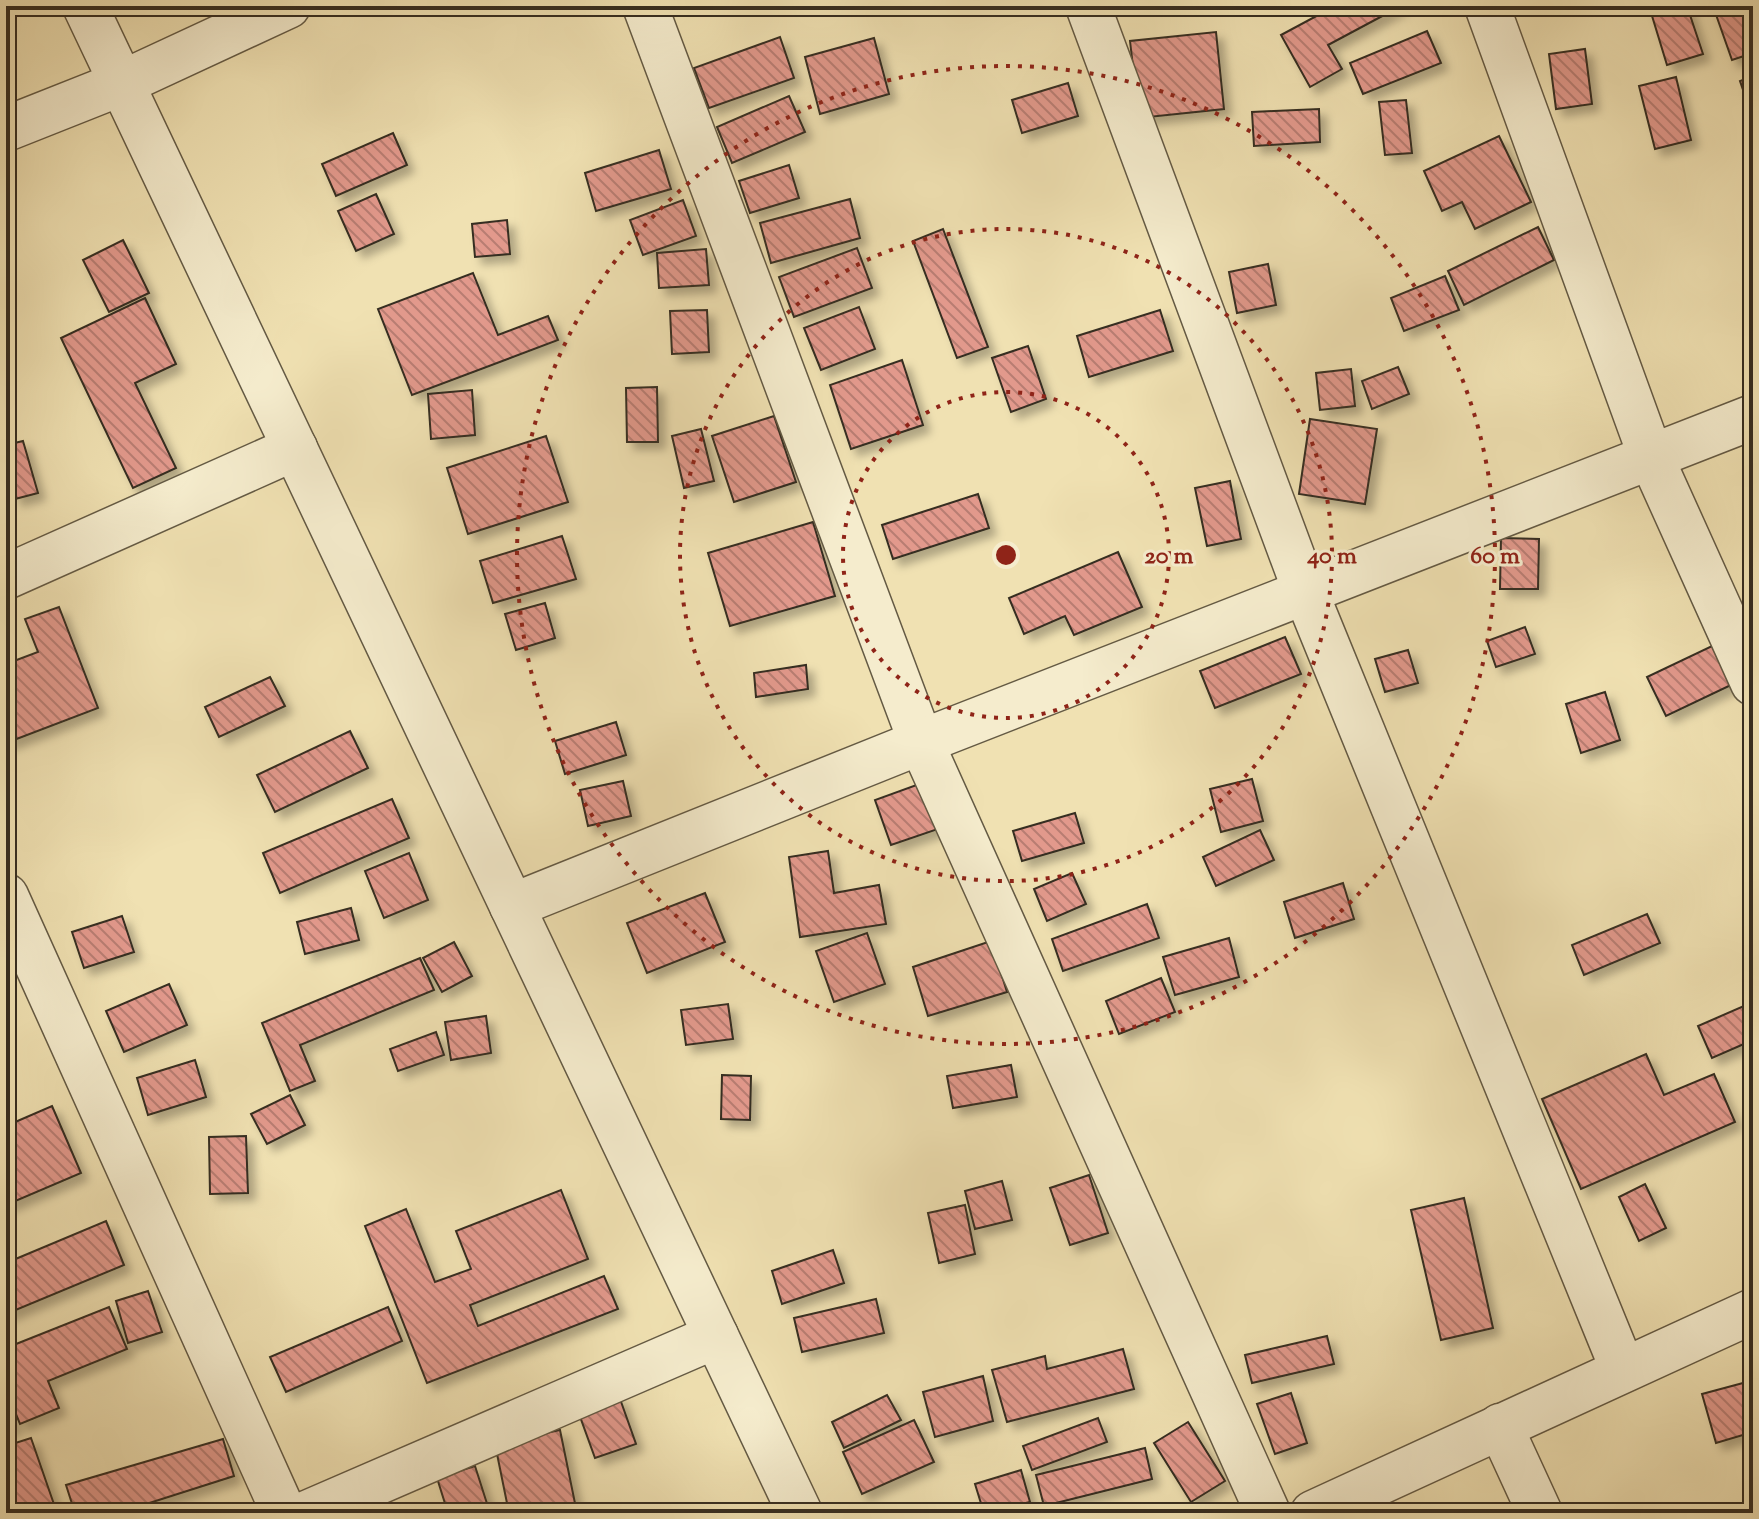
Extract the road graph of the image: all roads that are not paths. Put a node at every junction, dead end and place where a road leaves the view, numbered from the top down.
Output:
1 (85, 6) edge
2 (288, 6) edge
3 (645, 6) edge
4 (1088, 6) edge
5 (1487, 6) edge
6 (122, 83) junction
7 (6, 129) edge
8 (1753, 417) edge
9 (295, 448) junction
10 (1651, 457) junction
11 (6, 577) edge
12 (1306, 593) junction
13 (1753, 683) edge
14 (921, 742) junction
15 (6, 896) edge
16 (512, 906) junction
17 (1753, 1311) edge
18 (716, 1336) junction
19 (1623, 1370) junction
20 (1500, 1426) junction
21 (284, 1513) edge
22 (307, 1513) edge
23 (800, 1513) edge
24 (1268, 1513) edge
25 (1313, 1513) edge
26 (1540, 1513) edge

1 - 6 street
2 - 6 street
3 - 14 street
4 - 12 street
5 - 10 street
6 - 7 street
6 - 9 street
8 - 10 street
9 - 11 street
9 - 16 street
10 - 12 street
10 - 13 street
12 - 14 street
12 - 19 street
14 - 16 street
14 - 24 street
15 - 21 street
16 - 18 street
17 - 19 street
18 - 22 street
18 - 23 street
19 - 20 street
20 - 25 street
20 - 26 street

